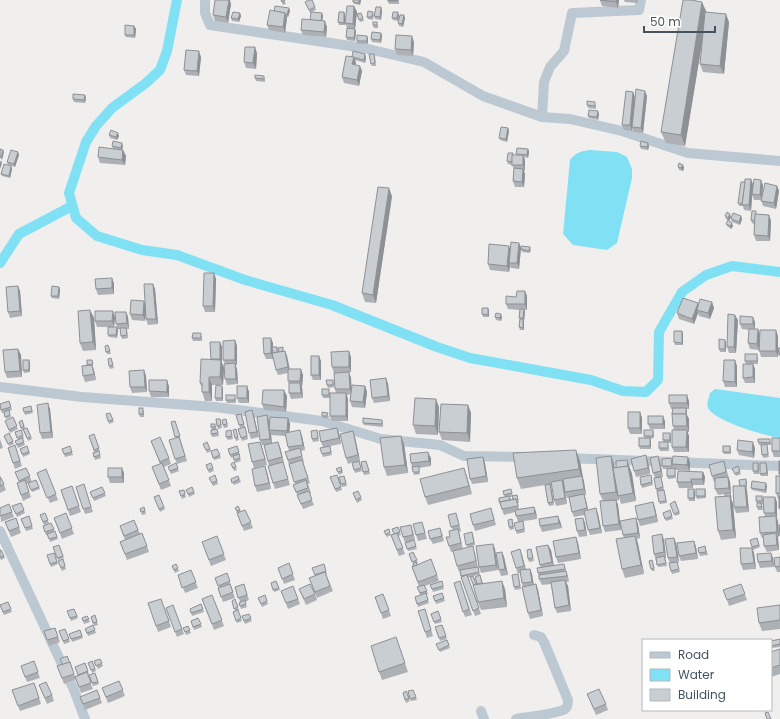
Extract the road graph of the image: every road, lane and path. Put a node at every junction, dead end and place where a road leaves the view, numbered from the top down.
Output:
1 (205, 0) edge
2 (641, 0) edge
3 (542, 117) junction
4 (780, 161) edge
5 (0, 387) edge
6 (538, 458) edge
7 (553, 458) edge
8 (780, 466) edge
9 (0, 531) edge
10 (534, 635) dead end
11 (85, 719) edge
12 (516, 719) edge

1 - 3 street
2 - 3 street
3 - 4 street
5 - 6 street
7 - 8 street
9 - 11 street
10 - 12 street

